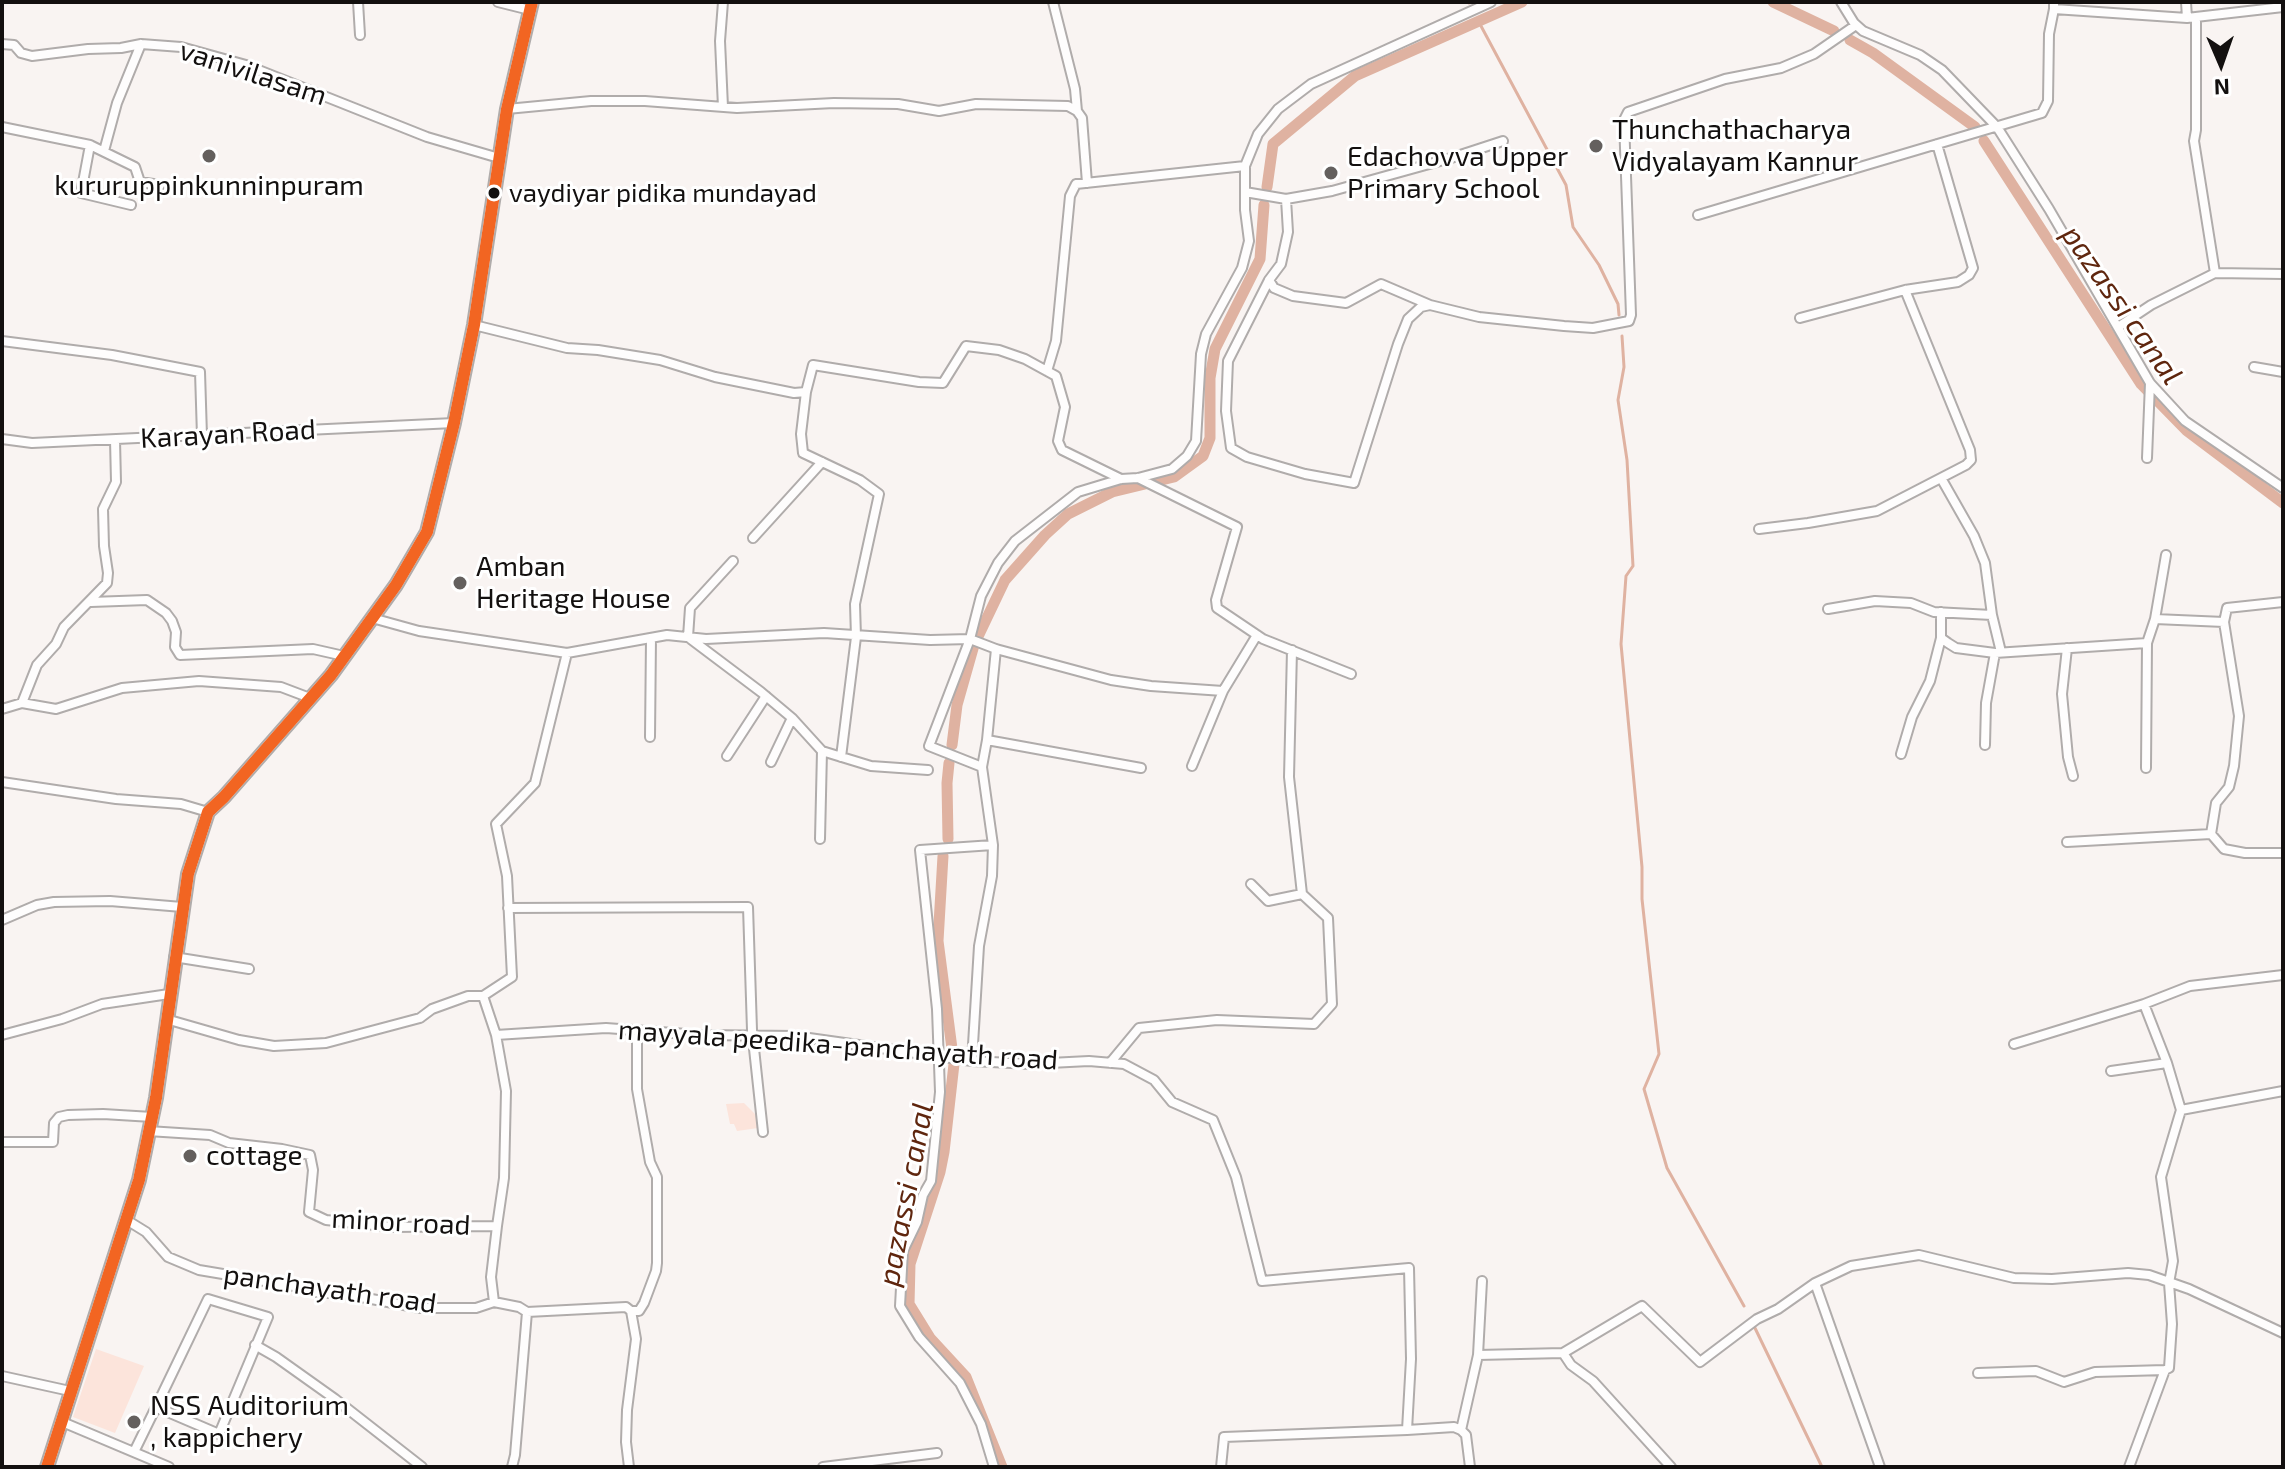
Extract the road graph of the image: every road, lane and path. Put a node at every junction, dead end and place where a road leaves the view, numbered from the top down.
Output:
1 (358, 2) edge
2 (498, 2) edge
3 (723, 2) edge
4 (1053, 2) edge
5 (1491, 2) edge
6 (1841, 2) edge
7 (2186, 2) edge
8 (2054, 5) edge
9 (531, 6) edge
10 (2277, 6) edge
11 (2192, 18) junction
12 (1856, 25) junction
13 (360, 35) dead end
14 (2, 44) edge
15 (141, 44) junction
16 (723, 107) junction
17 (507, 109) junction
18 (1077, 111) junction
19 (2, 127) edge
20 (1997, 127) junction
21 (1503, 141) dead end
22 (1937, 144) junction
23 (90, 145) junction
24 (104, 151) junction
25 (499, 158) junction
26 (1245, 166) junction
27 (1087, 183) junction
28 (160, 185) dead end
29 (1245, 192) junction
30 (1286, 199) junction
31 (131, 205) dead end
32 (1698, 215) dead end
33 (2215, 273) junction
34 (2283, 274) edge
35 (1269, 280) junction
36 (1905, 290) junction
37 (1430, 305) junction
38 (1800, 318) dead end
39 (474, 325) junction
40 (2118, 327) junction
41 (2, 341) edge
42 (2254, 367) dead end
43 (1047, 371) junction
44 (2283, 372) edge
45 (2150, 383) junction
46 (806, 392) junction
47 (454, 423) junction
48 (202, 436) junction
49 (2, 439) edge
50 (115, 440) junction
51 (2147, 458) dead end
52 (822, 462) junction
53 (1138, 478) junction
54 (1941, 478) junction
55 (1121, 479) junction
56 (2283, 488) edge
57 (1759, 529) dead end
58 (753, 538) dead end
59 (2166, 555) dead end
60 (733, 561) dead end
61 (90, 602) junction
62 (2283, 602) edge
63 (1828, 609) dead end
64 (1941, 612) junction
65 (1992, 615) junction
66 (372, 618) junction
67 (2155, 619) junction
68 (2224, 622) junction
69 (1257, 635) junction
70 (688, 637) junction
71 (856, 637) junction
72 (651, 638) junction
73 (1941, 638) junction
74 (970, 639) junction
75 (2147, 643) junction
76 (2067, 648) junction
77 (996, 649) junction
78 (1292, 650) junction
79 (1998, 652) junction
80 (567, 653) junction
81 (344, 656) junction
82 (1351, 674) dead end
83 (1223, 691) junction
84 (766, 696) junction
85 (310, 698) junction
86 (22, 703) junction
87 (2, 709) edge
88 (792, 718) junction
89 (650, 737) dead end
90 (987, 740) junction
91 (1985, 745) dead end
92 (822, 751) junction
93 (1901, 754) dead end
94 (727, 756) dead end
95 (841, 757) junction
96 (771, 762) dead end
97 (1192, 766) dead end
98 (982, 767) junction
99 (1141, 768) dead end
100 (2146, 768) dead end
101 (928, 770) dead end
102 (2073, 776) dead end
103 (2, 782) edge
104 (208, 812) junction
105 (2211, 834) junction
106 (820, 839) dead end
107 (2067, 842) dead end
108 (993, 845) junction
109 (2283, 853) edge
110 (1251, 884) dead end
111 (1302, 894) junction
112 (182, 907) junction
113 (508, 908) junction
114 (2, 920) edge
115 (174, 957) junction
116 (249, 969) dead end
117 (2283, 975) edge
118 (169, 994) junction
119 (483, 996) junction
120 (2144, 1004) junction
121 (166, 1019) junction
122 (637, 1030) junction
123 (2, 1035) edge
124 (496, 1035) junction
125 (753, 1037) junction
126 (2014, 1044) dead end
127 (940, 1056) junction
128 (967, 1060) junction
129 (1110, 1063) junction
130 (2167, 1063) junction
131 (2111, 1071) dead end
132 (2283, 1091) edge
133 (2181, 1110) junction
134 (152, 1117) junction
135 (148, 1131) junction
136 (763, 1132) dead end
137 (2, 1142) edge
138 (125, 1219) junction
139 (497, 1226) junction
140 (1482, 1281) dead end
141 (1815, 1283) junction
142 (2169, 1283) junction
143 (494, 1302) junction
144 (631, 1311) junction
145 (527, 1312) junction
146 (2283, 1333) edge
147 (255, 1345) junction
148 (1563, 1353) junction
149 (1478, 1355) junction
150 (2165, 1370) junction
151 (1978, 1373) dead end
152 (2, 1376) edge
153 (70, 1391) junction
154 (156, 1407) junction
155 (60, 1421) junction
156 (1407, 1430) junction
157 (1461, 1430) junction
158 (134, 1452) junction
159 (937, 1453) dead end
160 (47, 1467) edge
161 (169, 1467) edge
162 (422, 1467) edge
163 (512, 1467) edge
164 (629, 1467) edge
165 (823, 1467) edge
166 (994, 1467) edge
167 (1221, 1467) edge
168 (1470, 1467) edge
169 (1671, 1467) edge
170 (1880, 1467) edge
171 (2129, 1467) edge

1 - 13 street
2 - 9 street
3 - 16 street
4 - 18 street
5 - 26 street
6 - 12 street
7 - 11 street
8 - 11 street
8 - 20 street
9 - 17 main road
10 - 11 street
11 - 33 street
12 - 20 street
12 - 37 street
14 - 15 street, vanivilasam
15 - 24 street
15 - 25 street, vanivilasam
16 - 17 street
16 - 18 street
17 - 25 main road
18 - 27 street
19 - 23 street
20 - 22 street
20 - 40 street
21 - 30 street
22 - 32 street
22 - 36 street
23 - 24 street
23 - 31 street
24 - 28 street
25 - 39 main road
26 - 27 street
26 - 29 street
27 - 43 street
29 - 30 street
29 - 53 street
30 - 35 street
33 - 34 street
33 - 40 street
35 - 37 street
35 - 37 street
36 - 38 street
36 - 54 street
39 - 46 street
39 - 47 main road
40 - 45 street
41 - 48 street
42 - 44 street
43 - 46 street
43 - 55 street
45 - 51 street
45 - 56 street
46 - 52 street
47 - 48 street, Karayan Road
47 - 66 main road
48 - 50 street, Karayan Road
49 - 50 street, Karayan Road
50 - 61 street
52 - 58 street
52 - 71 street
53 - 55 street
53 - 69 street
54 - 57 street
54 - 65 street
55 - 74 street
59 - 67 street
60 - 70 street
61 - 81 street
61 - 86 street
62 - 68 street
63 - 64 street
64 - 65 street
64 - 73 street
65 - 79 street
66 - 80 street
66 - 81 main road
67 - 68 street
67 - 75 street
68 - 105 street
69 - 78 street
69 - 83 street
70 - 71 street
70 - 72 street
70 - 84 street
71 - 74 street
71 - 95 street
72 - 80 street
72 - 89 street
73 - 79 street
73 - 93 street
74 - 77 street
74 - 98 street
75 - 76 street
75 - 100 street
76 - 79 street
76 - 102 street
77 - 83 street
77 - 90 street
78 - 82 street
78 - 111 street
79 - 91 street
80 - 113 street
81 - 85 main road
83 - 97 street
84 - 88 street
84 - 94 street
85 - 86 street
85 - 104 main road
86 - 87 street
88 - 92 street
88 - 96 street
90 - 98 street
90 - 99 street
92 - 95 street
92 - 106 street
95 - 101 street
98 - 108 street
103 - 104 street
104 - 112 main road
105 - 107 street
105 - 109 street
108 - 127 street
108 - 128 street
110 - 111 street
111 - 129 street
112 - 114 street
112 - 115 main road
113 - 119 street
113 - 125 street
115 - 116 street
115 - 118 main road
117 - 120 street
118 - 121 main road
118 - 123 street
119 - 121 street
119 - 124 street
120 - 126 street
120 - 130 street
121 - 134 main road
122 - 124 street, mayyala peedika-panchayath road
122 - 125 street, mayyala peedika-panchayath road
122 - 144 street
124 - 139 street
125 - 127 street, mayyala peedika-panchayath road
125 - 136 street
127 - 128 street, mayyala peedika-panchayath road
127 - 166 street
128 - 129 street, mayyala peedika-panchayath road
129 - 156 street, mayyala peedika-panchayath road
130 - 131 street
130 - 133 street
132 - 133 street
133 - 142 street
134 - 135 main road
134 - 137 street
135 - 138 main road
135 - 139 street, minor road
138 - 143 street, panchayath road
138 - 153 main road
139 - 143 street, minor road
140 - 149 street
141 - 142 street
141 - 148 street
141 - 170 street
142 - 146 street
142 - 150 street
143 - 145 street, panchayath road
144 - 145 street, panchayath road
144 - 164 street
145 - 163 street
147 - 154 street
147 - 154 street
147 - 162 street
148 - 149 street
148 - 169 street
149 - 157 street
150 - 151 street
150 - 171 street
152 - 153 street
153 - 155 main road
154 - 158 street
155 - 158 street
155 - 160 main road
156 - 157 street
156 - 167 street
157 - 168 street
158 - 161 street
159 - 165 street

